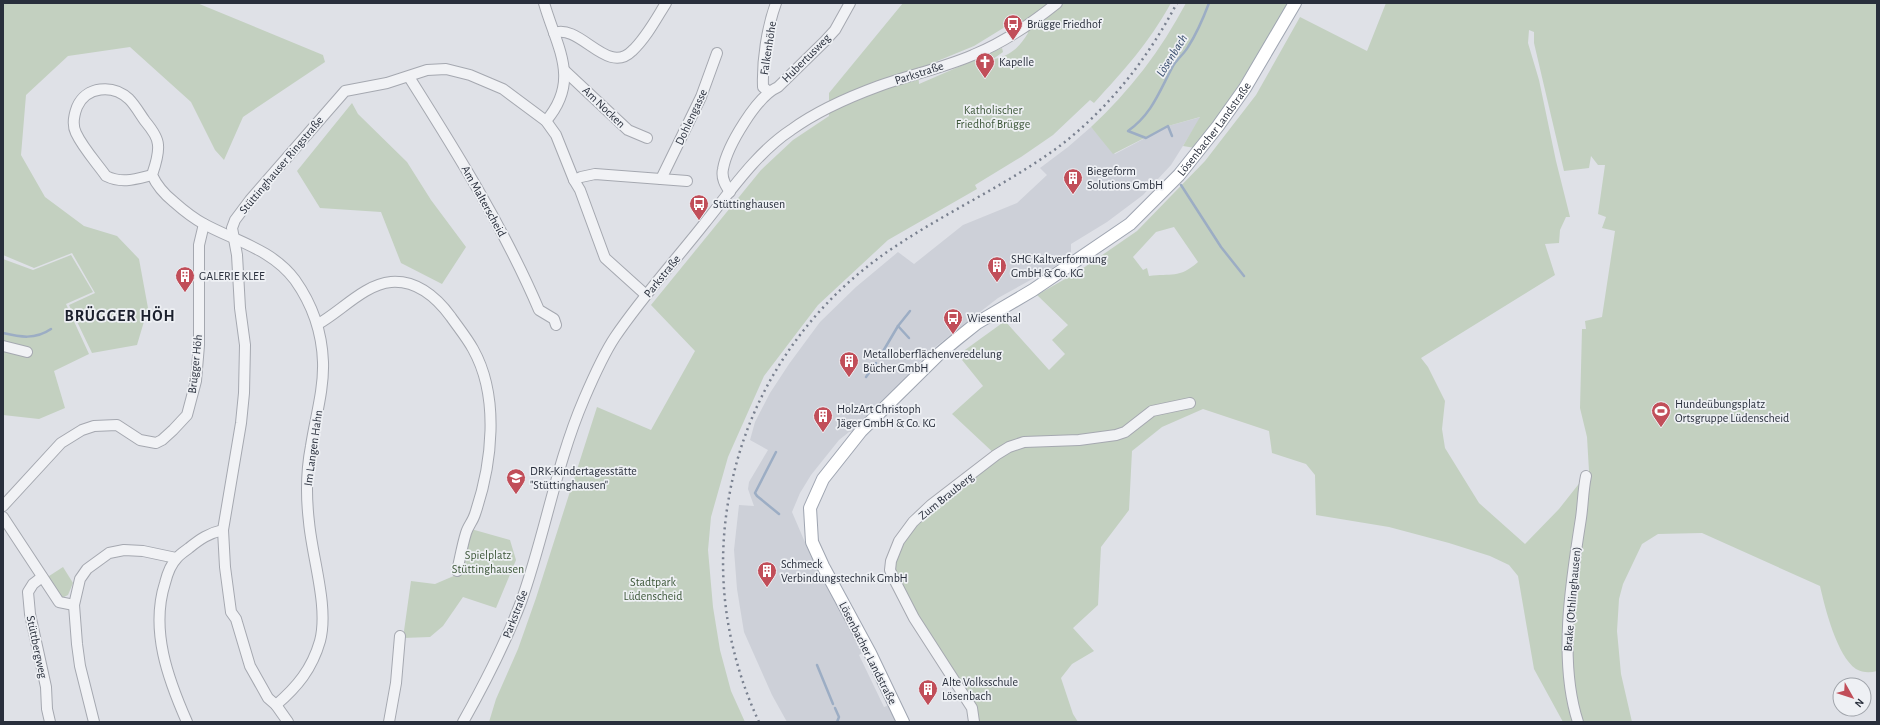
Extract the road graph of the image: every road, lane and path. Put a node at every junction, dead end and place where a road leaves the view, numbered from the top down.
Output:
1 (544, 3) edge
2 (666, 3) edge
3 (776, 3) edge
4 (850, 3) edge
5 (1057, 3) edge
6 (1295, 3) edge
7 (554, 33) junction
8 (717, 53) dead end
9 (565, 71) junction
10 (409, 77) junction
11 (768, 91) junction
12 (546, 121) junction
13 (647, 138) dead end
14 (152, 175) junction
15 (661, 179) junction
16 (574, 180) junction
17 (688, 181) dead end
18 (730, 192) junction
19 (204, 224) junction
20 (234, 238) junction
21 (646, 295) junction
22 (318, 324) junction
23 (556, 324) dead end
24 (3, 346) edge
25 (27, 352) dead end
26 (1190, 403) dead end
27 (1586, 476) dead end
28 (3, 506) edge
29 (3, 517) edge
30 (224, 530) junction
31 (176, 558) junction
32 (457, 571) dead end
33 (42, 577) junction
34 (74, 605) junction
35 (400, 636) dead end
36 (276, 706) junction
37 (50, 722) edge
38 (94, 722) edge
39 (187, 722) edge
40 (288, 722) edge
41 (390, 722) edge
42 (463, 722) edge
43 (903, 722) edge
44 (974, 722) edge
45 (1578, 722) edge

1 - 7 street, Am Nocken
2 - 7 street
3 - 11 street, Falkenhöhe
4 - 11 street, Hubertusweg
5 - 18 street, Parkstraße
6 - 43 main road, Lösenbacher Landstraße
7 - 9 street, Am Nocken
8 - 15 street, Dohlengasse
9 - 12 street, Am Nocken
9 - 13 street, Am Nocken
10 - 12 street, Stüttinghauser Ringstraße
10 - 20 street, Stüttinghauser Ringstraße
10 - 23 street, Am Malterscheid
11 - 18 street, Hubertusweg
12 - 16 street, Stüttinghauser Ringstraße
14 - 14 street
14 - 19 street, Im Langen Hahn
15 - 16 street
15 - 17 street
16 - 21 street, Stüttinghauser Ringstraße
18 - 21 street, Parkstraße
19 - 20 street, Im Langen Hahn
19 - 28 street, Brügger Höh
20 - 22 street, Im Langen Hahn
20 - 30 street, Stüttinghauser Ringstraße
21 - 42 street, Parkstraße
22 - 32 street
22 - 36 street, Im Langen Hahn
24 - 25 street
26 - 44 street, Zum Brauberg
27 - 45 street, Brake (Othlinghausen)
29 - 33 street
30 - 31 street
30 - 36 street, Stüttinghauser Ringstraße
31 - 34 street
31 - 39 street
33 - 34 street
33 - 37 street, Stüttbergweg
34 - 38 street
35 - 41 street
36 - 40 street, Stüttinghauser Ringstraße

